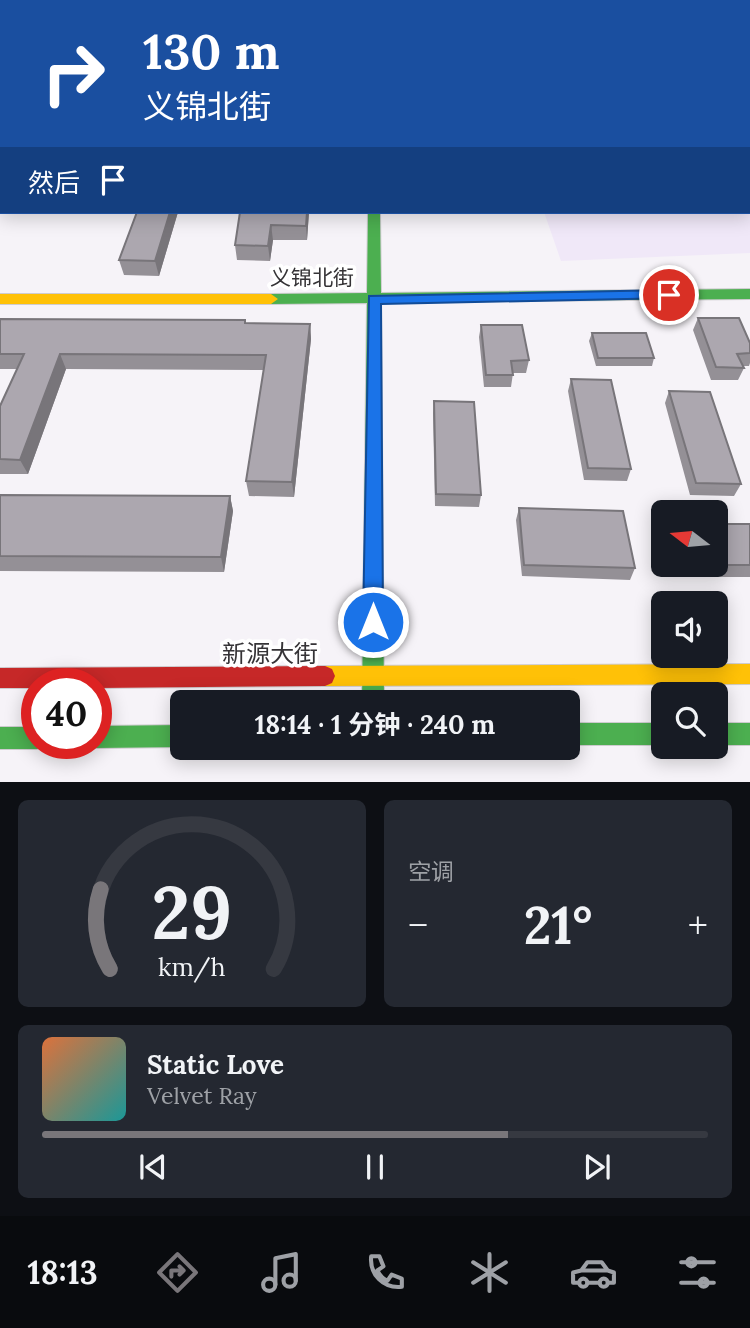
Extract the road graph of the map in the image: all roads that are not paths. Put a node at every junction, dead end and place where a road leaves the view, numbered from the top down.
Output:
1 (374, 214) edge
2 (750, 293) edge
3 (0, 299) edge
4 (374, 299) junction
5 (750, 674) edge
6 (373, 676) junction
7 (0, 678) edge
8 (373, 690) edge
9 (580, 734) edge
10 (651, 734) edge
11 (728, 734) edge
12 (750, 734) edge
13 (170, 736) edge
14 (112, 737) edge
15 (0, 738) edge
16 (21, 738) edge

1 - 4 street
2 - 4 street, 义锦北街
3 - 4 street, 义锦北街
4 - 6 street
5 - 6 street, 新源大街
6 - 7 street, 新源大街
6 - 8 street
9 - 10 street
11 - 12 street
13 - 14 street
15 - 16 street

